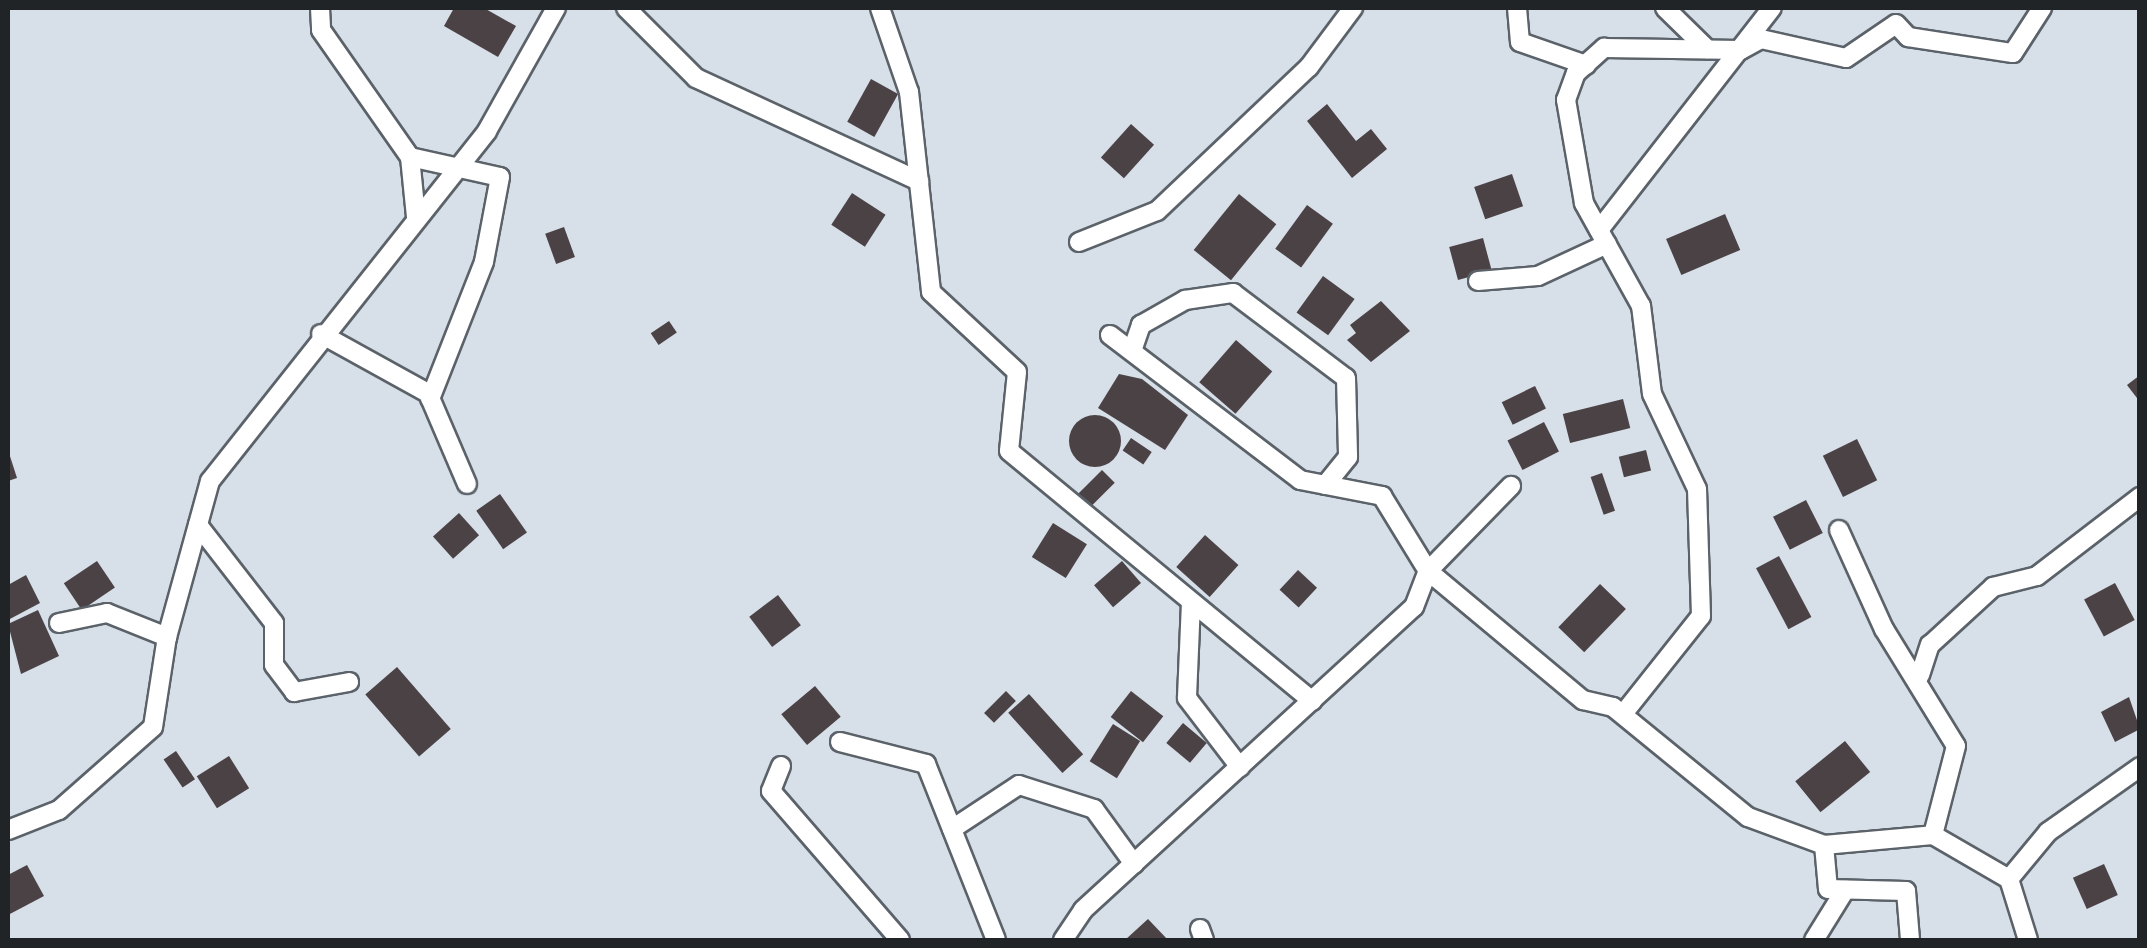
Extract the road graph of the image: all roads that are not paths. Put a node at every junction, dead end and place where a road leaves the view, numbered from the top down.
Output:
1 (320, 8) edge
2 (556, 8) edge
3 (626, 8) edge
4 (880, 8) edge
5 (1353, 8) edge
6 (1517, 8) edge
7 (1666, 8) edge
8 (1772, 8) edge
9 (2042, 8) edge
10 (1707, 50) junction
11 (1741, 50) junction
12 (1586, 65) junction
13 (410, 157) junction
14 (455, 172) junction
15 (919, 182) junction
16 (416, 217) junction
17 (1603, 237) junction
18 (1079, 242) dead end
19 (1478, 281) dead end
20 (322, 334) junction
21 (1110, 335) dead end
22 (1132, 351) junction
23 (430, 399) junction
24 (466, 484) dead end
25 (1325, 485) junction
26 (1510, 486) dead end
27 (2140, 497) edge
28 (198, 525) junction
29 (1839, 530) dead end
30 (1428, 571) junction
31 (1191, 602) junction
32 (60, 623) dead end
33 (166, 637) junction
34 (1920, 675) junction
35 (349, 682) dead end
36 (1312, 702) junction
37 (1623, 714) junction
38 (840, 742) dead end
39 (781, 766) dead end
40 (1240, 767) junction
41 (2140, 767) edge
42 (952, 828) junction
43 (8, 830) edge
44 (1933, 836) junction
45 (1824, 845) junction
46 (1134, 864) junction
47 (2008, 878) junction
48 (1845, 890) junction
49 (900, 940) edge
50 (996, 940) edge
51 (1063, 940) edge
52 (1814, 940) edge
53 (1910, 940) edge
54 (2028, 940) edge

1 - 13 street
2 - 14 street
3 - 15 street
4 - 15 street
5 - 18 street
6 - 12 street
7 - 10 street
8 - 11 street
9 - 11 street
10 - 11 street
10 - 12 street
11 - 17 street
12 - 17 street
13 - 14 street
13 - 16 street
14 - 16 street
14 - 23 street
15 - 31 street
16 - 20 street
17 - 19 street
17 - 37 street
20 - 23 street
20 - 28 street
21 - 22 street
22 - 25 street
22 - 25 street
23 - 24 street
25 - 30 street
26 - 30 street
27 - 34 street
28 - 33 street
28 - 35 street
29 - 34 street
30 - 36 street
30 - 37 street
31 - 36 street
31 - 40 street
32 - 33 street
33 - 43 street
34 - 44 street
36 - 40 street
37 - 45 street
38 - 42 street
39 - 49 street
40 - 46 street
41 - 47 street
42 - 46 street
42 - 50 street
44 - 45 street
44 - 47 street
45 - 48 street
46 - 51 street
47 - 54 street
48 - 52 street
48 - 53 street

